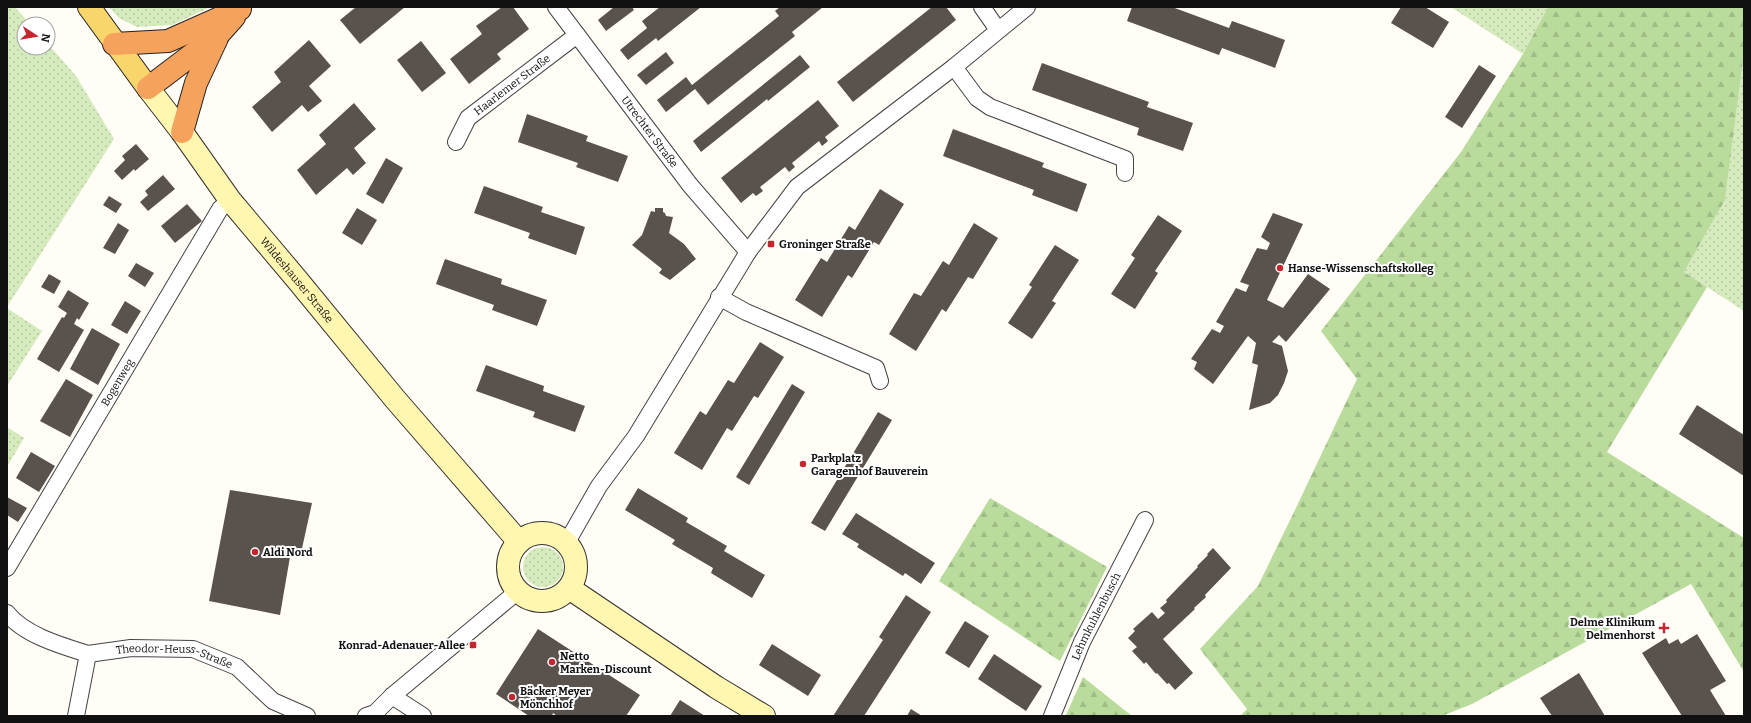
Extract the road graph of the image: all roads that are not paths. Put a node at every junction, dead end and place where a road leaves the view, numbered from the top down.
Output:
1 (89, 7) edge
2 (556, 7) edge
3 (982, 7) edge
4 (1027, 7) edge
5 (241, 8) edge
6 (998, 30) junction
7 (218, 35) junction
8 (577, 35) junction
9 (114, 44) junction
10 (954, 67) junction
11 (148, 88) junction
12 (182, 132) junction
13 (456, 142) dead end
14 (1125, 173) dead end
15 (230, 200) junction
16 (748, 252) junction
17 (719, 297) junction
18 (880, 381) dead end
19 (1145, 520) dead end
20 (519, 542) junction
21 (567, 542) junction
22 (7, 568) edge
23 (569, 588) junction
24 (518, 591) junction
25 (7, 613) edge
26 (88, 654) junction
27 (392, 696) junction
28 (76, 716) edge
29 (307, 716) edge
30 (366, 716) edge
31 (423, 716) edge
32 (764, 716) edge
33 (1052, 716) edge

1 - 9 main road, Wildeshauser Straße
2 - 8 street, Utrechter Straße
3 - 6 street
4 - 6 street
5 - 7 highway
5 - 9 highway
6 - 10 street
7 - 11 highway
7 - 12 highway
8 - 13 street, Haarlemer Straße
8 - 16 street, Utrechter Straße
9 - 11 main road, Wildeshauser Straße
10 - 14 street
10 - 16 street
11 - 12 main road, Wildeshauser Straße
12 - 15 main road, Wildeshauser Straße
15 - 20 main road, Wildeshauser Straße
15 - 22 street, Bogenweg
16 - 17 street
17 - 18 street
17 - 21 street
19 - 33 street, Lehmkuhlenbusch
20 - 21 main road
20 - 24 main road
21 - 23 main road
23 - 24 main road
23 - 32 main road
24 - 27 street
25 - 26 street
26 - 28 street
26 - 29 street, Theodor-Heuss-Straße
27 - 30 street
27 - 31 street

